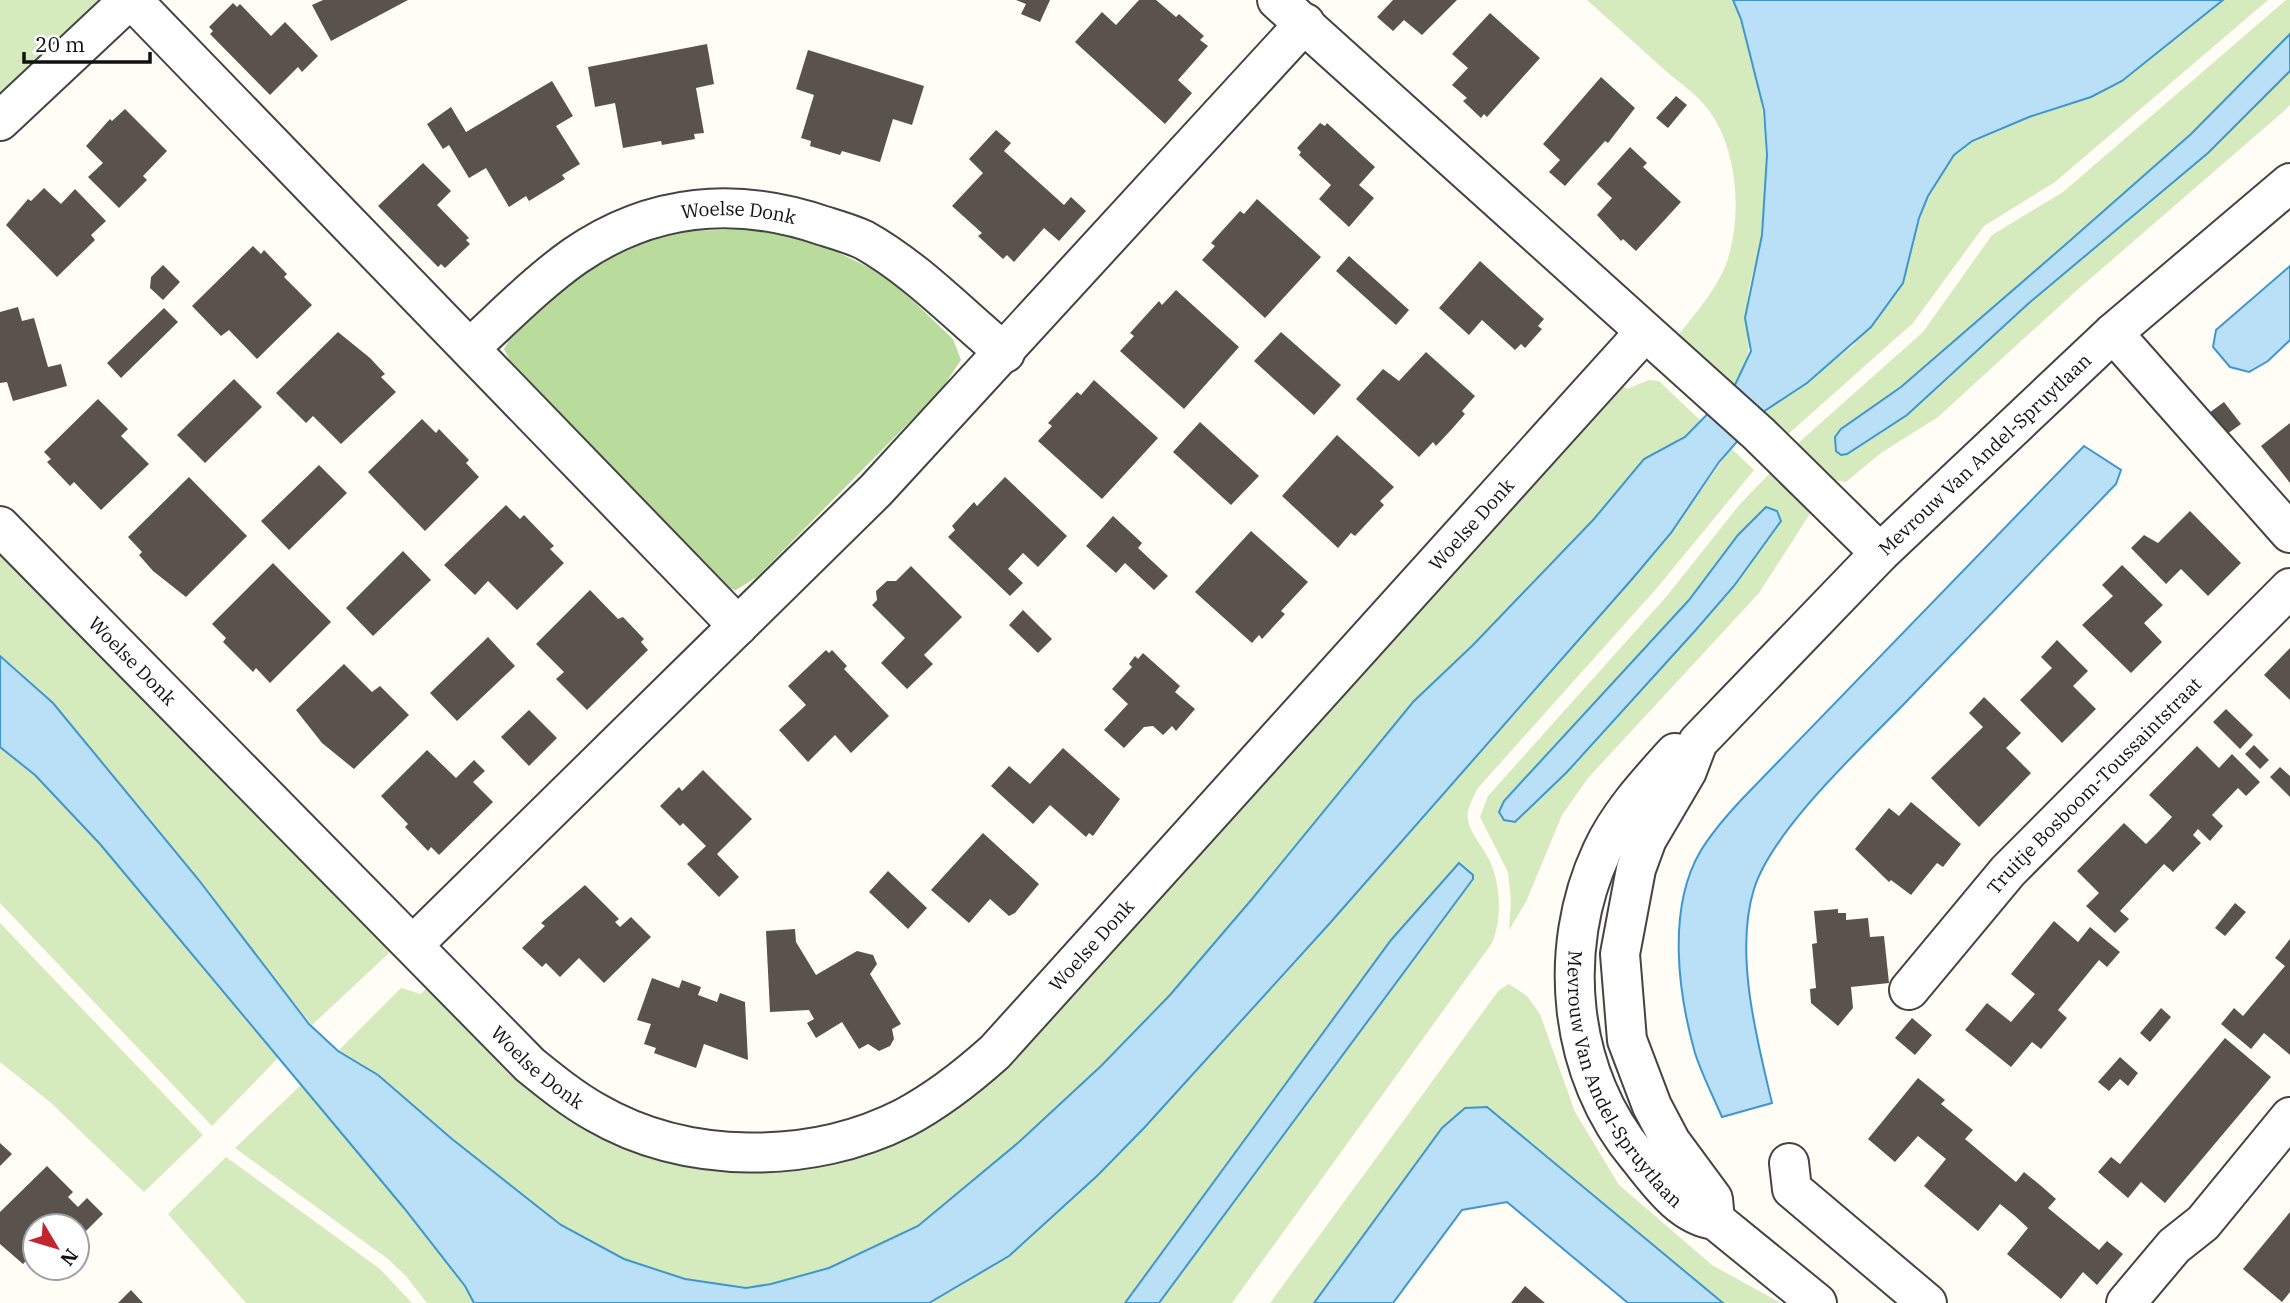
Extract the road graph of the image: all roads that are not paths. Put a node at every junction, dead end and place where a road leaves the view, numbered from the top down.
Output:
1 (130, 0) edge
2 (1291, 12) edge
3 (0, 121) edge
4 (2290, 183) edge
5 (2113, 332) junction
6 (1644, 333) junction
7 (471, 347) junction
8 (1005, 353) junction
9 (0, 526) edge
10 (2290, 533) edge
11 (1880, 552) junction
12 (2290, 588) edge
13 (738, 625) junction
14 (414, 944) junction
15 (1909, 990) dead end
16 (2290, 1117) edge
17 (1789, 1163) dead end
18 (1816, 1303) edge
19 (1927, 1303) edge
20 (2126, 1303) edge

1 - 3 street
1 - 7 street
2 - 6 street
2 - 8 street
4 - 5 street, Mevrouw Van Andel-Spruytlaan
5 - 10 street
5 - 11 street, Mevrouw Van Andel-Spruytlaan
6 - 11 street
6 - 14 street, Woelse Donk
7 - 8 street, Woelse Donk
7 - 13 street
8 - 13 street
9 - 14 street, Woelse Donk
11 - 18 street, Mevrouw Van Andel-Spruytlaan
12 - 15 street, Truitje Bosboom-Toussaintstraat
13 - 14 street
16 - 20 street
17 - 19 street

